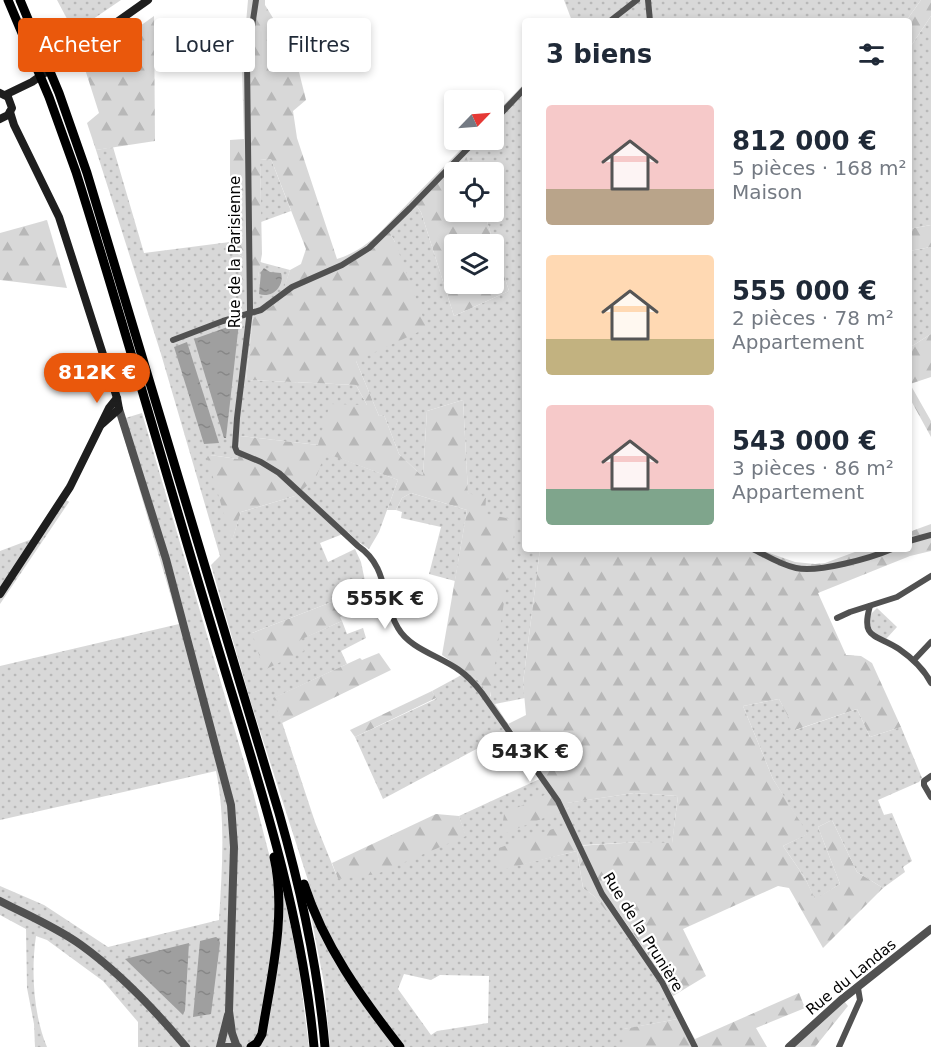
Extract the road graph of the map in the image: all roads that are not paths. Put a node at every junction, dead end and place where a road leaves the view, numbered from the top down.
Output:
1 (8, 0) edge
2 (20, 0) edge
3 (148, 0) edge
4 (256, 0) edge
5 (637, 0) edge
6 (648, 0) edge
7 (614, 18) edge
8 (650, 18) edge
9 (32, 82) junction
10 (522, 91) edge
11 (1, 93) edge
12 (11, 108) junction
13 (504, 110) edge
14 (0, 119) edge
15 (24, 146) junction
16 (466, 150) edge
17 (250, 314) junction
18 (173, 340) dead end
19 (117, 398) junction
20 (119, 409) junction
21 (102, 424) junction
22 (309, 501) joint
23 (931, 535) edge
24 (912, 541) edge
25 (759, 552) edge
26 (885, 552) edge
27 (931, 576) edge
28 (385, 590) junction
29 (0, 594) edge
30 (432, 605) dead end
31 (870, 606) junction
32 (837, 618) dead end
33 (931, 642) edge
34 (914, 660) junction
35 (931, 683) edge
36 (931, 777) edge
37 (931, 797) edge
38 (269, 817) junction
39 (291, 855) junction
40 (0, 901) edge
41 (931, 929) edge
42 (858, 988) junction
43 (229, 1011) junction
44 (186, 1045) edge
45 (220, 1047) edge
46 (226, 1047) edge
47 (238, 1047) edge
48 (251, 1047) edge
49 (314, 1047) edge
50 (325, 1047) edge
51 (400, 1047) edge
52 (695, 1047) edge
53 (789, 1047) edge
54 (839, 1047) edge

1 - 38 highway
2 - 39 highway
3 - 9 main road
4 - 17 street, Rue de la Parisienne
5 - 7 street
6 - 8 street
9 - 11 main road
9 - 12 main road
10 - 13 street
11 - 12 main road
12 - 14 main road
12 - 15 main road
14 - 15 main road
15 - 19 main road
16 - 17 street
17 - 18 street
17 - 22 street, Rue de la Parisienne
19 - 20 main road
19 - 21 main road
20 - 21 main road
20 - 43 street
21 - 29 main road
22 - 28 street, Rue de la Prunière
23 - 24 street
25 - 26 street
27 - 31 street
28 - 30 street
28 - 52 street, Rue de la Prunière
31 - 32 street
31 - 34 street
33 - 34 street
34 - 35 street
36 - 37 street
38 - 48 highway
38 - 49 highway
39 - 50 highway
39 - 51 highway
40 - 44 street
41 - 42 street, Rue du Landas
42 - 53 street, Rue du Landas
42 - 54 street
43 - 45 street
43 - 47 street
46 - 47 street

